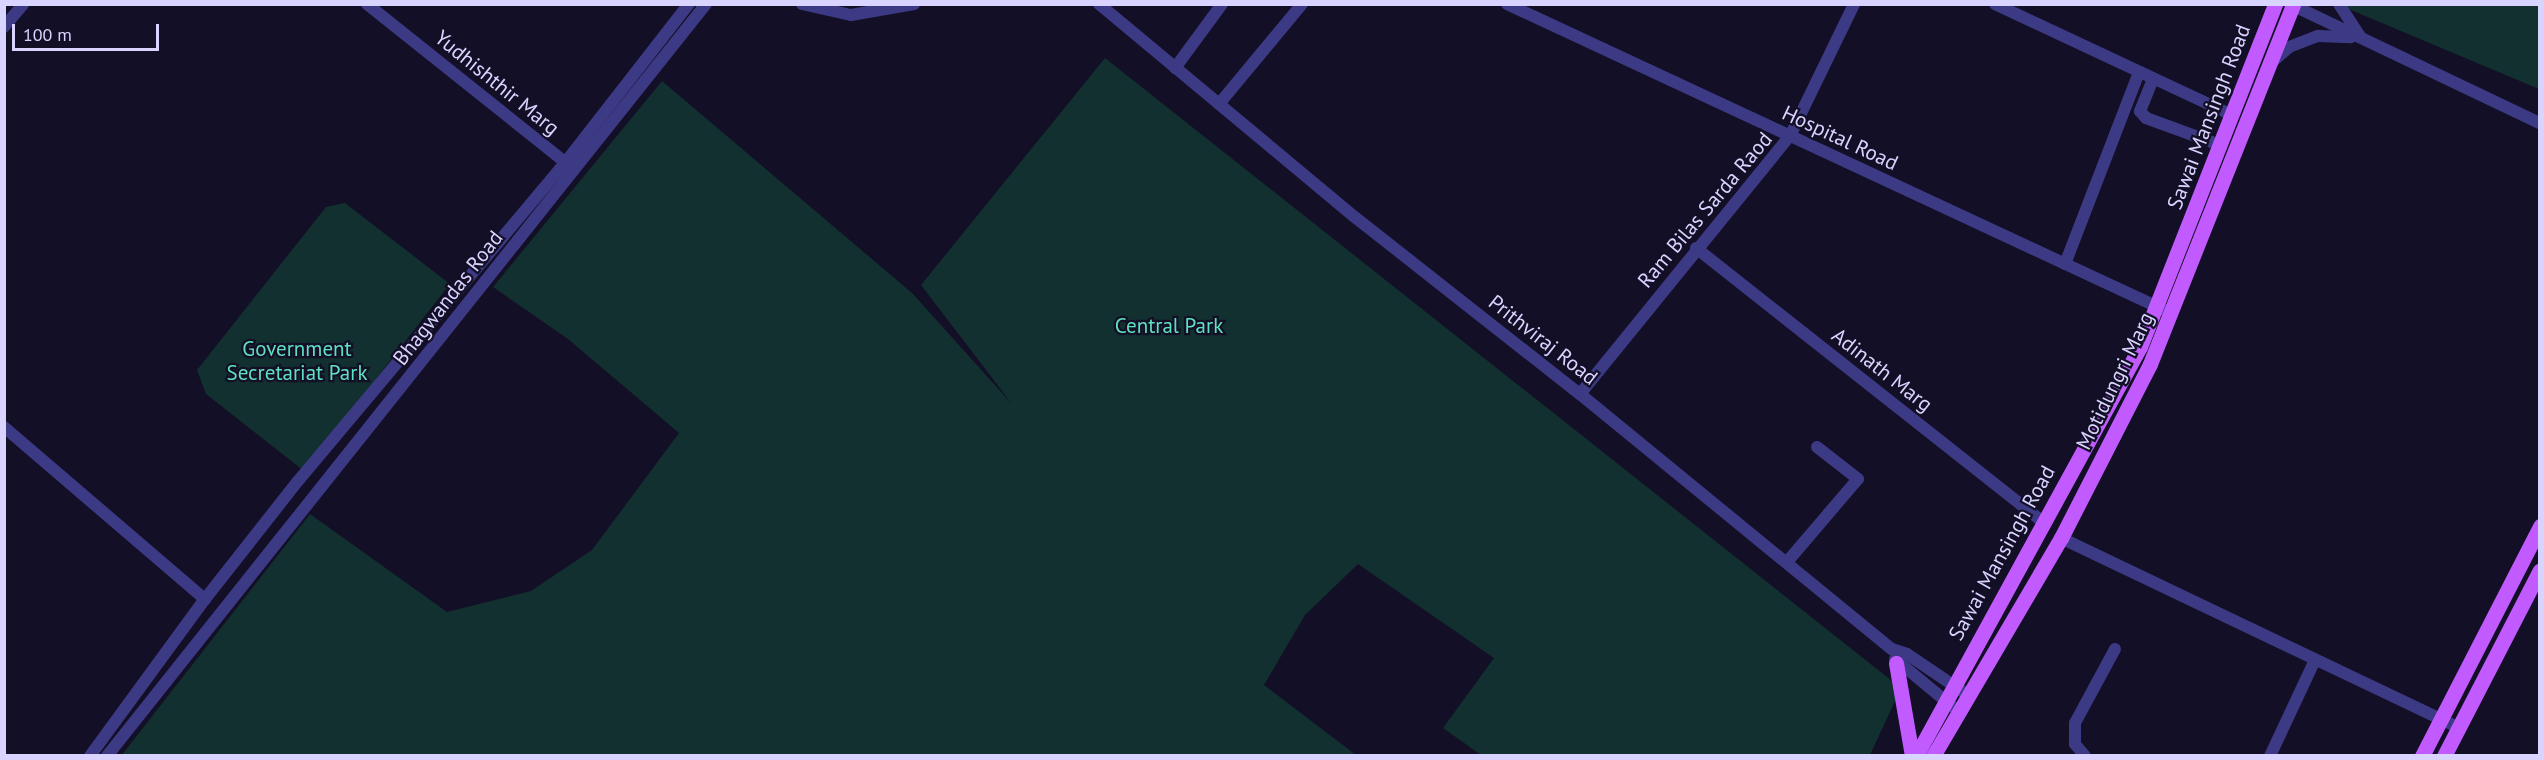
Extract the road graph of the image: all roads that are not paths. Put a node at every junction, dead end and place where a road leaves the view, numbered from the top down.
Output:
1 (23, 4) edge
2 (367, 4) edge
3 (689, 4) edge
4 (706, 4) edge
5 (802, 4) edge
6 (914, 4) edge
7 (1099, 4) edge
8 (1222, 4) edge
9 (1302, 4) edge
10 (1507, 4) edge
11 (1854, 4) edge
12 (1995, 4) edge
13 (2275, 4) edge
14 (2339, 4) edge
15 (2292, 5) edge
16 (4, 27) edge
17 (2361, 38) junction
18 (2269, 66) junction
19 (1175, 68) junction
20 (2139, 72) junction
21 (2153, 79) junction
22 (1219, 104) junction
23 (2232, 114) junction
24 (2540, 123) edge
25 (1790, 136) junction
26 (2220, 145) junction
27 (569, 166) junction
28 (1696, 248) junction
29 (2065, 264) junction
30 (2157, 308) junction
31 (2172, 313) junction
32 (1580, 394) junction
33 (4, 427) edge
34 (1817, 447) dead end
35 (2043, 522) junction
36 (2540, 525) edge
37 (2061, 538) junction
38 (1787, 562) junction
39 (2540, 570) edge
40 (205, 599) junction
41 (2115, 649) dead end
42 (1894, 656) junction
43 (2315, 660) junction
44 (1952, 685) junction
45 (1969, 696) junction
46 (1944, 701) junction
47 (1960, 711) junction
48 (2442, 719) junction
49 (2458, 727) junction
50 (90, 756) edge
51 (107, 756) edge
52 (1914, 756) edge
53 (1933, 756) edge
54 (2085, 756) edge
55 (2270, 756) edge
56 (2422, 756) edge
57 (2444, 756) edge

1 - 16 street
2 - 27 street, Yudhishthir Marg
3 - 27 street, Bhagwandas Road
4 - 27 street, Bhagwandas Road
5 - 6 street
7 - 19 street, Prithviraj Road
8 - 19 street
9 - 22 street
10 - 25 street, Hospital Road
11 - 25 street, Ram Bilas Sarda Raod
12 - 20 street
13 - 23 main road, Sawai Mansingh Road
14 - 17 street
15 - 17 street
15 - 18 main road, Motidungri Marg
17 - 18 street
17 - 24 street
18 - 31 main road, Motidungri Marg
19 - 22 street, Prithviraj Road
20 - 21 street
20 - 29 street
21 - 23 street
21 - 26 street
22 - 32 street, Prithviraj Road
23 - 26 main road, Sawai Mansingh Road
25 - 28 street, Ram Bilas Sarda Raod
25 - 29 street, Hospital Road
26 - 30 main road, Sawai Mansingh Road
27 - 40 street, Bhagwandas Road
27 - 51 street, Bhagwandas Road
28 - 32 street, Ram Bilas Sarda Raod
28 - 35 street, Adinath Marg
29 - 30 street, Hospital Road
30 - 31 street, Hospital Road
30 - 35 main road, Sawai Mansingh Road
31 - 37 main road, Motidungri Marg
32 - 38 street, Prithviraj Road
33 - 40 street
34 - 38 street
35 - 44 main road, Sawai Mansingh Road
36 - 48 main road
37 - 43 street
37 - 45 main road, Motidungri Marg
38 - 42 street, Prithviraj Road
39 - 49 main road
40 - 50 street, Bhagwandas Road
41 - 54 street
42 - 44 street, Prithviraj Road
42 - 46 street
42 - 52 main road
43 - 48 street
43 - 55 street
44 - 45 street, Prithviraj Road
44 - 46 main road, Sawai Mansingh Road
45 - 47 main road, Motidungri Marg
46 - 47 street
46 - 52 main road, Sawai Mansingh Road
47 - 53 main road, Motidungri Marg
48 - 49 street
48 - 56 main road
49 - 57 main road

